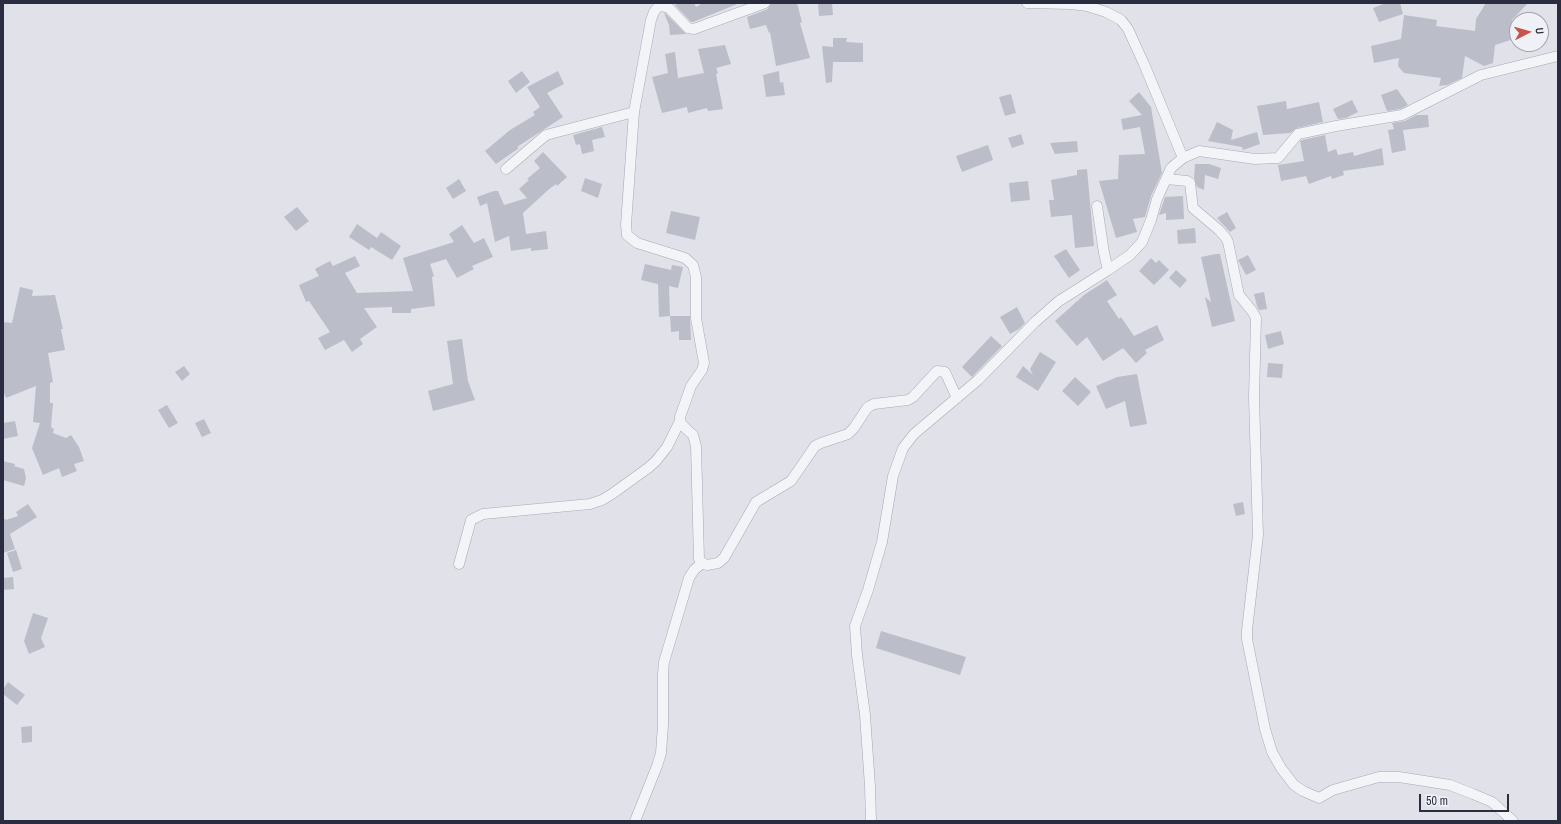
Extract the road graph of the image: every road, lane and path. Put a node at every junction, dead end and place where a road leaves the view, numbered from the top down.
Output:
1 (765, 3) edge
2 (1026, 3) edge
3 (1558, 56) edge
4 (634, 112) junction
5 (1183, 158) junction
6 (506, 169) dead end
7 (1167, 179) junction
8 (1098, 206) dead end
9 (1108, 270) junction
10 (957, 398) junction
11 (680, 421) junction
12 (702, 563) junction
13 (459, 564) dead end
14 (635, 821) edge
15 (871, 821) edge
16 (1513, 821) edge

1 - 4 street
2 - 5 street
3 - 5 street
4 - 6 street
4 - 11 street
5 - 7 street
7 - 9 street
7 - 16 street
8 - 9 street
9 - 10 street
10 - 12 street
10 - 15 street
11 - 12 street
11 - 13 street
12 - 14 street

